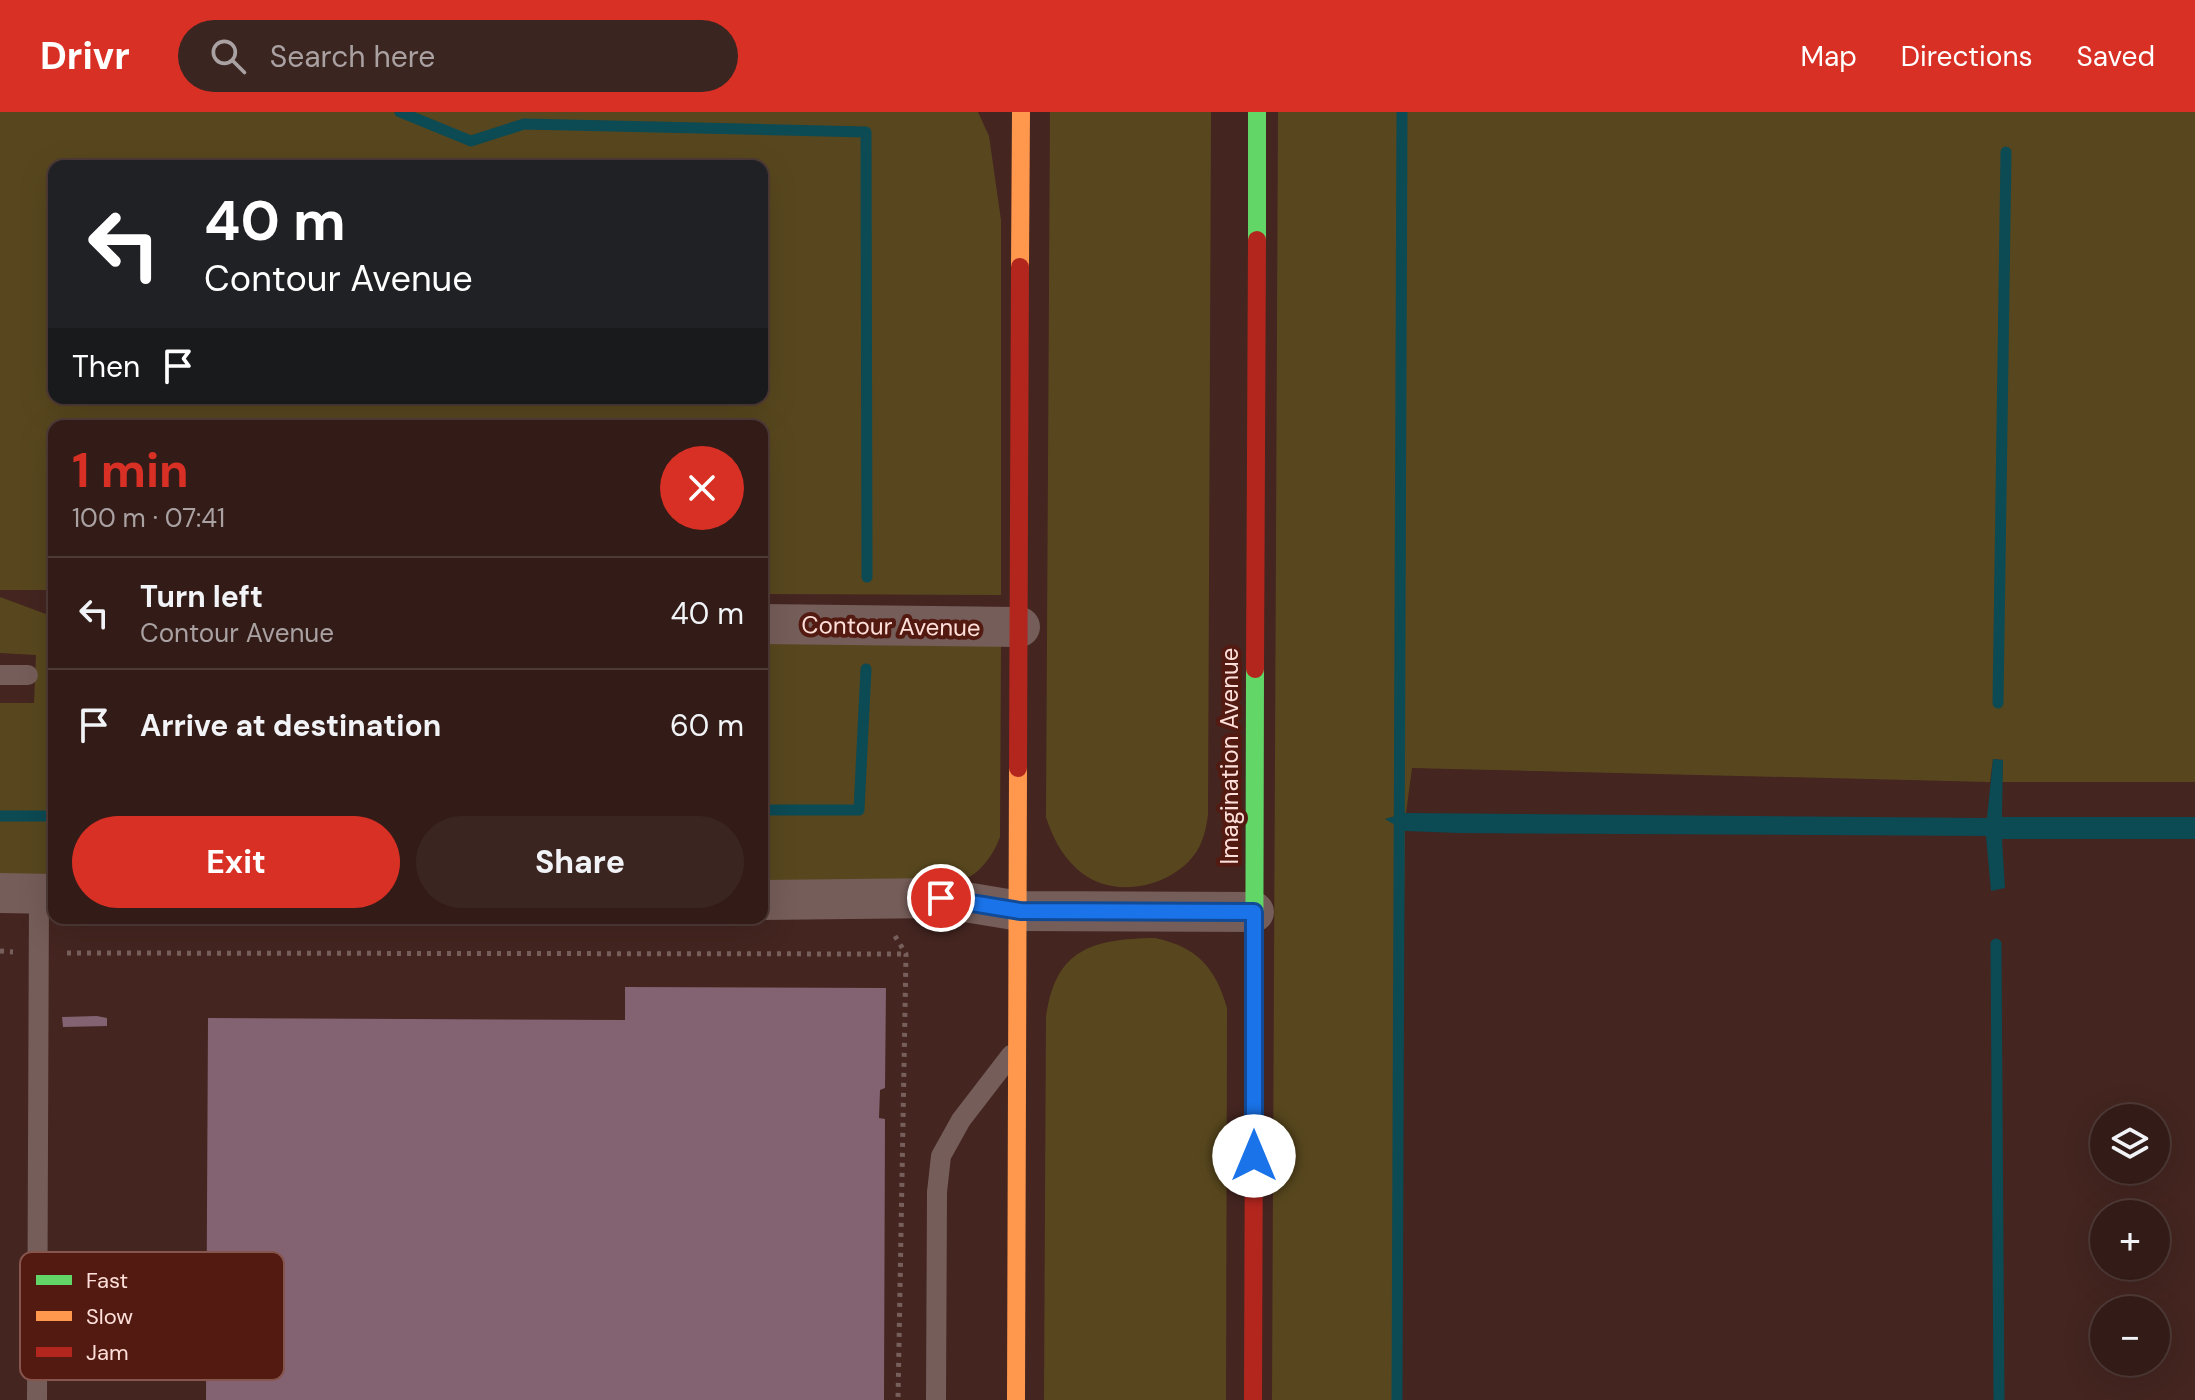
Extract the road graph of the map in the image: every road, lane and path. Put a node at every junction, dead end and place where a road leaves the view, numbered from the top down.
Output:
1 (1257, 112) edge
2 (1021, 113) edge
3 (768, 624) edge
4 (1020, 627) junction
5 (0, 675) edge
6 (28, 675) dead end
7 (0, 893) edge
8 (47, 894) edge
9 (768, 900) edge
10 (874, 901) junction
11 (1020, 911) junction
12 (1254, 912) junction
13 (41, 953) junction
14 (906, 954) junction
15 (1016, 1048) junction
16 (38, 1252) edge
17 (37, 1380) edge
18 (37, 1400) edge
19 (898, 1400) edge
20 (936, 1400) edge
21 (1016, 1400) edge
22 (1253, 1400) edge

1 - 12 street, Imagination Avenue
2 - 4 street
3 - 4 street, Contour Avenue
4 - 11 street
5 - 6 lane
7 - 8 street
8 - 13 lane
9 - 10 street
10 - 11 street
10 - 14 path
11 - 12 street
11 - 15 street
12 - 22 street, Imagination Avenue
13 - 14 path
13 - 16 lane
14 - 19 path
15 - 20 lane
15 - 21 street
17 - 18 lane

